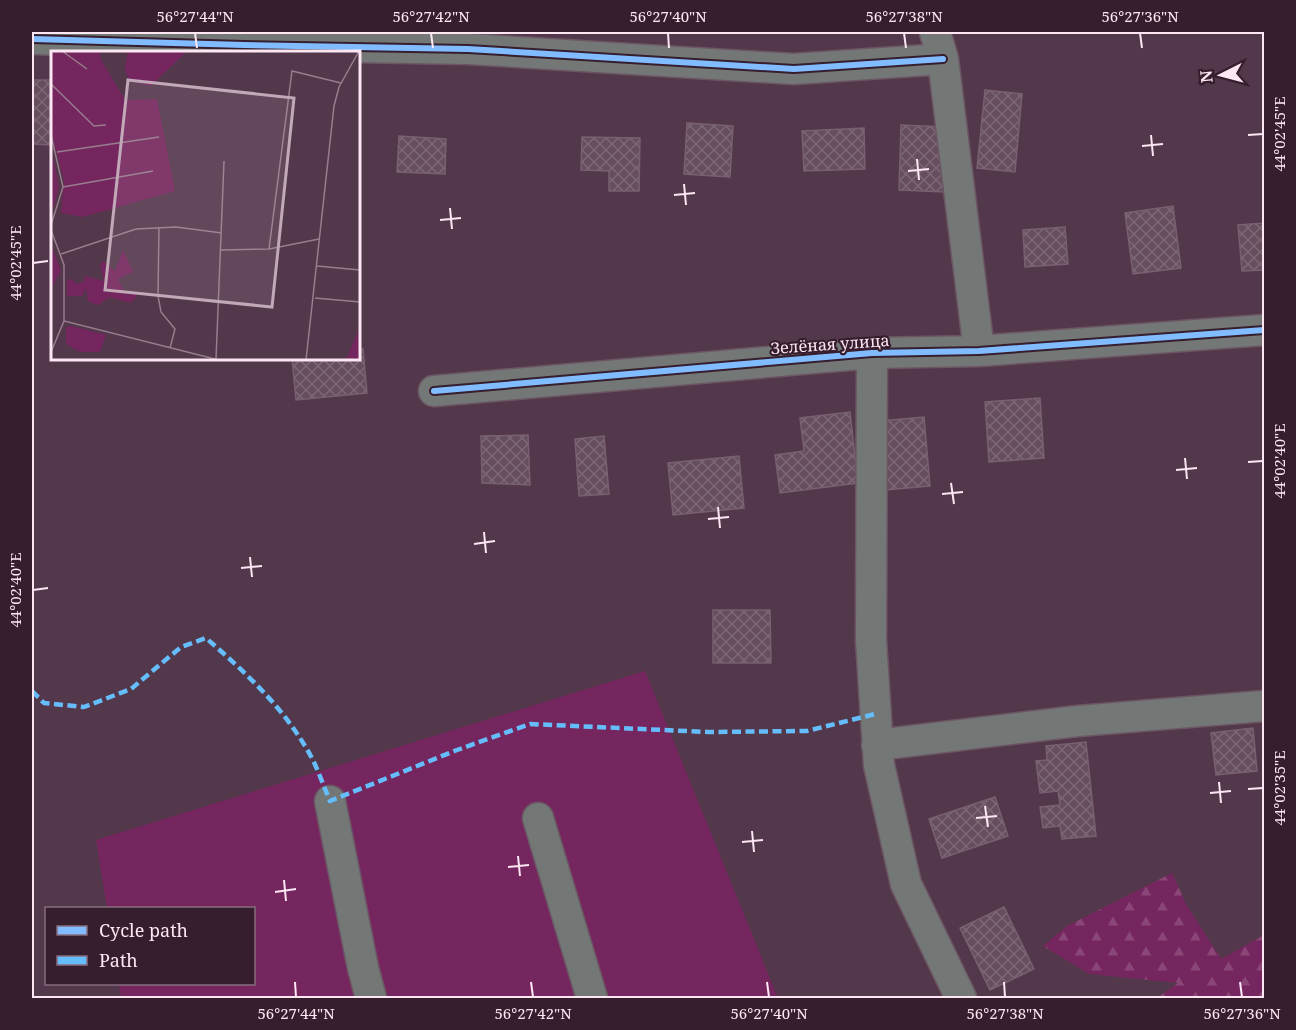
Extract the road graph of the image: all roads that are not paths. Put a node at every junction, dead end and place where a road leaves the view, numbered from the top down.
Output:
1 (32, 39) edge
2 (939, 45) edge
3 (1264, 330) edge
4 (978, 351) junction
5 (872, 353) junction
6 (434, 390) dead end
7 (1264, 706) edge
8 (877, 745) junction
9 (330, 801) dead end
10 (538, 818) dead end
11 (371, 999) edge
12 (592, 999) edge
13 (961, 999) edge

1 - 2 street
2 - 4 street
3 - 4 street, Зелёная улица
4 - 5 street, Зелёная улица
5 - 6 street, Зелёная улица
5 - 8 street, Зелёная улица
7 - 8 street
8 - 13 street, Зелёная улица
9 - 11 street
10 - 12 street

